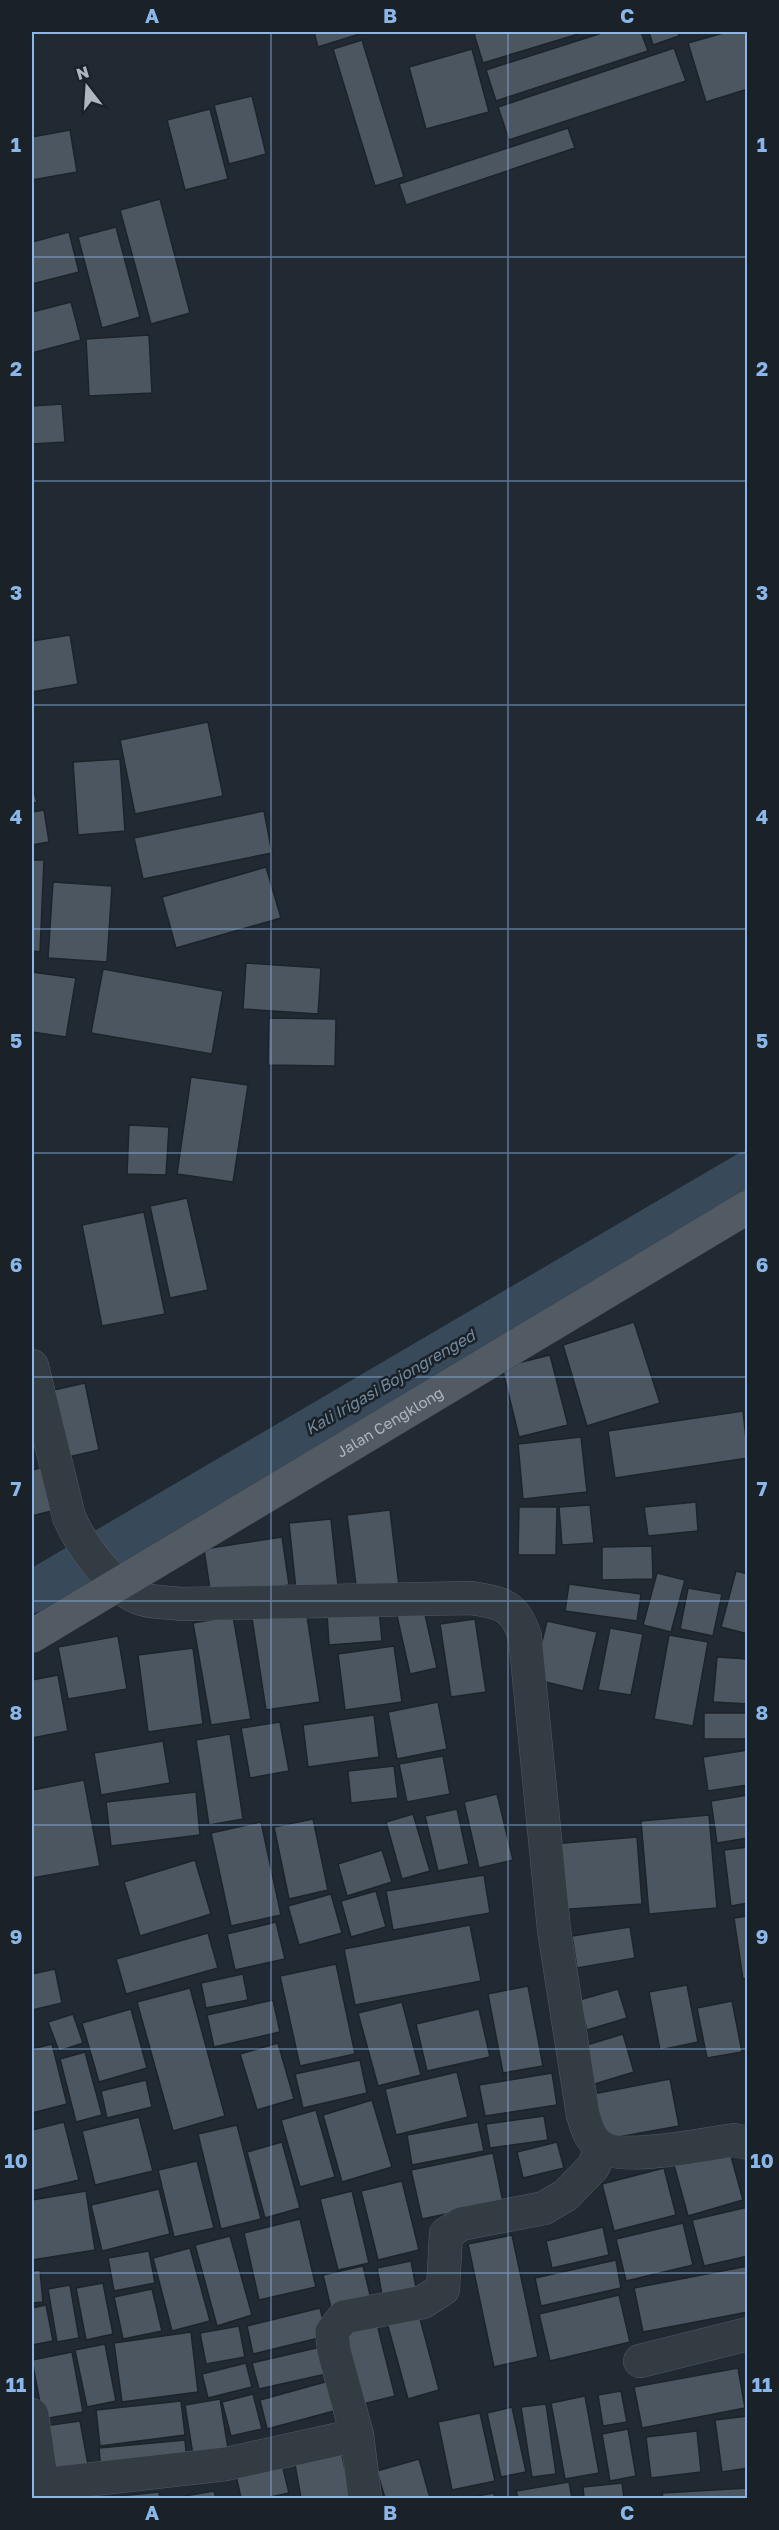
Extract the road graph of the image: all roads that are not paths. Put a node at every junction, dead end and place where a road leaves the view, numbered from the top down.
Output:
1 (747, 1207) edge
2 (32, 1366) edge
3 (111, 1577) junction
4 (32, 1636) edge
5 (747, 2143) edge
6 (602, 2148) junction
7 (747, 2334) edge
8 (639, 2361) dead end
9 (32, 2415) edge
10 (357, 2434) junction
11 (37, 2485) edge
12 (365, 2499) edge

1 - 3 main road, Jalan Cengklong
2 - 3 street
3 - 4 main road, Jalan Cengklong
3 - 6 street
5 - 6 street
6 - 10 street
7 - 8 street
9 - 11 street
10 - 11 street
10 - 12 street

